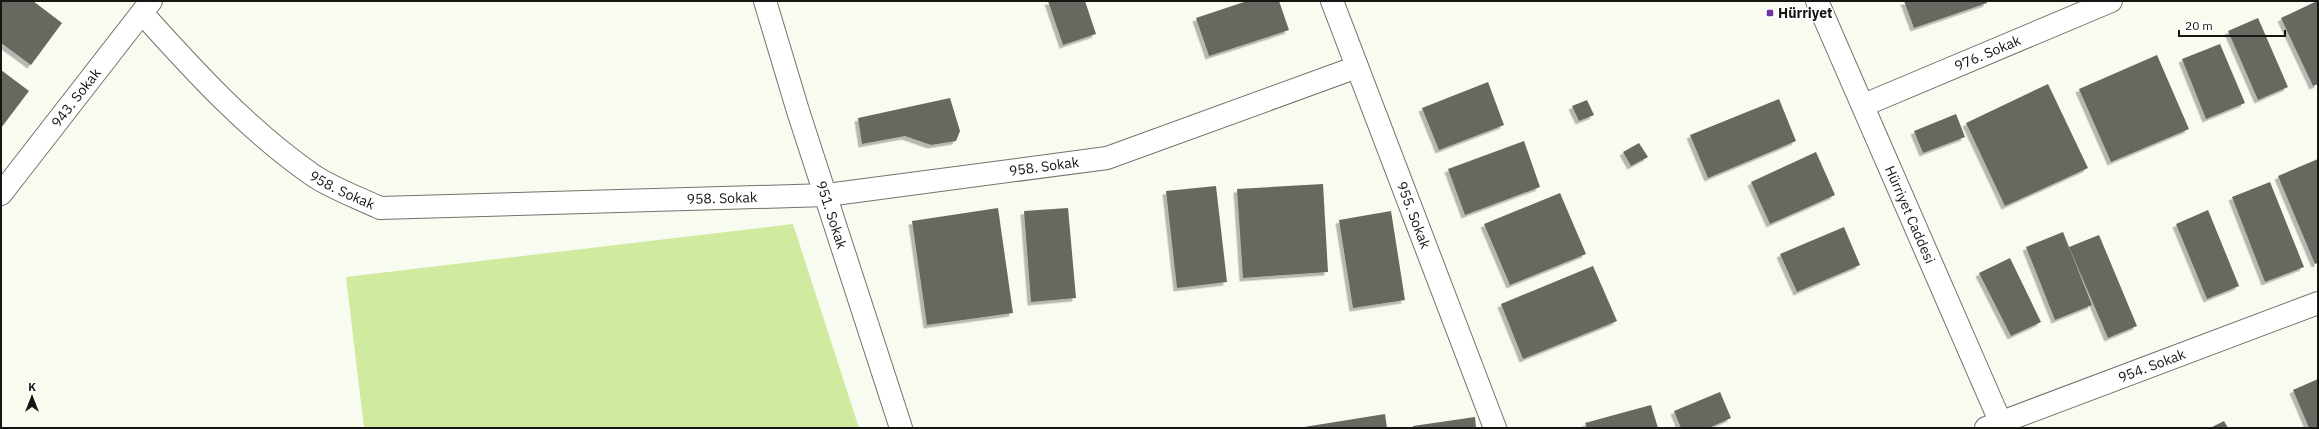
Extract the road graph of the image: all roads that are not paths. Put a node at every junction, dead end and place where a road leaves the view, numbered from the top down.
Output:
1 (765, 1) edge
2 (1332, 1) edge
3 (1817, 1) edge
4 (2111, 1) edge
5 (147, 7) edge
6 (1357, 67) junction
7 (1864, 105) junction
8 (1, 194) edge
9 (827, 195) junction
10 (2318, 303) edge
11 (1997, 426) edge
12 (901, 428) edge
13 (1495, 428) edge

1 - 9 street, 951. Sokak
2 - 6 street, 955. Sokak
3 - 7 street, Hürriyet Caddesi
4 - 7 street, 976. Sokak
5 - 8 street, 943. Sokak
5 - 9 street, 958. Sokak
6 - 9 street, 958. Sokak
6 - 13 street, 955. Sokak
7 - 11 street, Hürriyet Caddesi
9 - 12 street, 951. Sokak
10 - 11 street, 954. Sokak

